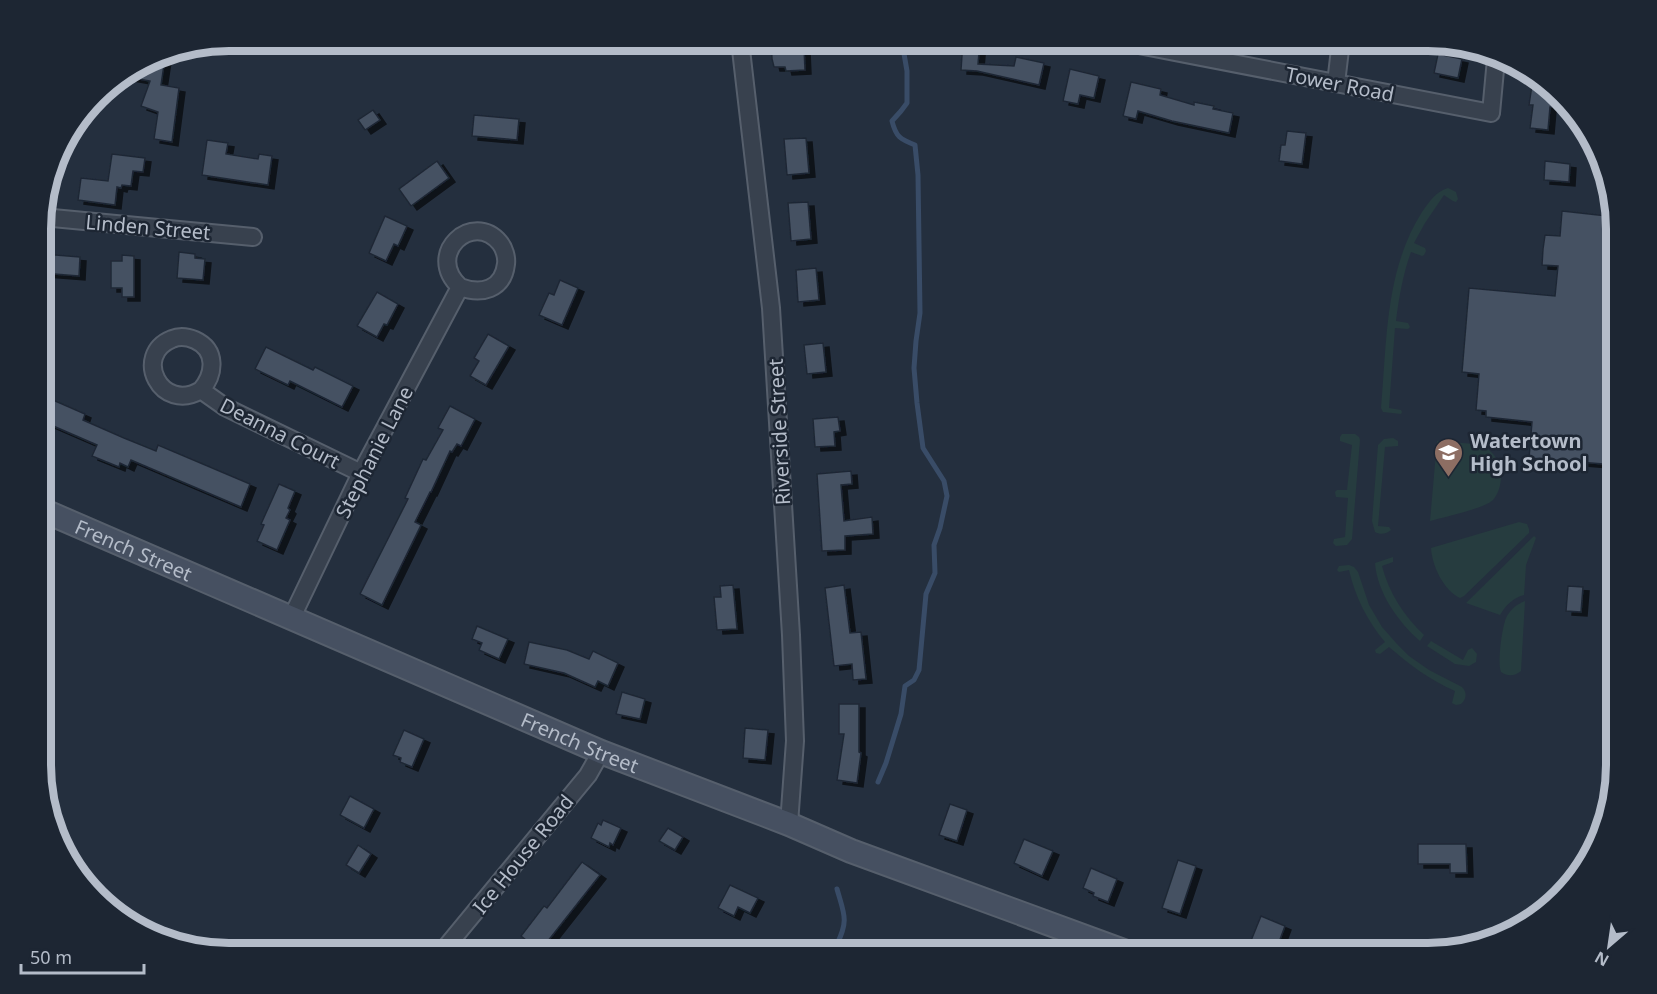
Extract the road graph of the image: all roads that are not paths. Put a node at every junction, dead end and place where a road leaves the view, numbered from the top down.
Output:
1 (741, 51) edge
2 (1200, 51) edge
3 (1340, 51) edge
4 (1495, 65) edge
5 (1336, 83) junction
6 (52, 218) edge
7 (253, 237) dead end
8 (460, 287) dead end
9 (201, 390) dead end
10 (361, 473) junction
11 (51, 514) edge
12 (291, 619) junction
13 (601, 752) junction
14 (789, 824) junction
15 (449, 943) edge
16 (1102, 943) edge

1 - 14 street, Riverside Street
2 - 5 street, Tower Road
3 - 5 street
4 - 5 street, Tower Road
6 - 7 street, Linden Street
8 - 10 street, Stephanie Lane
9 - 10 street, Deanna Court
10 - 12 street, Stephanie Lane
11 - 12 street, French Street
12 - 13 street, French Street
13 - 14 street, French Street
13 - 15 street, Ice House Road
14 - 16 street, French Street

